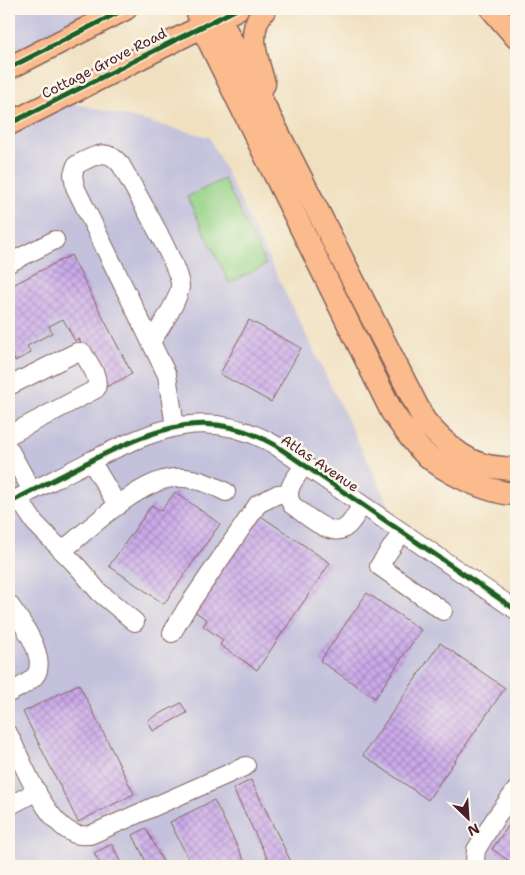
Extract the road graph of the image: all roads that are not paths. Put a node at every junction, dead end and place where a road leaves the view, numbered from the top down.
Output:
1 (125, 9) edge
2 (265, 9) edge
3 (492, 9) edge
4 (214, 14) edge
5 (516, 37) edge
6 (9, 68) edge
7 (9, 124) edge
8 (278, 135) junction
9 (55, 240) dead end
10 (9, 263) edge
11 (151, 342) junction
12 (9, 386) edge
13 (176, 427) junction
14 (9, 435) edge
15 (9, 449) edge
16 (91, 461) junction
17 (305, 465) junction
18 (516, 470) edge
19 (226, 492) dead end
20 (288, 493) junction
21 (516, 494) edge
22 (19, 498) edge
23 (362, 505) junction
24 (118, 506) junction
25 (402, 532) junction
26 (62, 551) junction
27 (9, 604) edge
28 (443, 610) dead end
29 (516, 610) edge
30 (135, 622) dead end
31 (172, 633) dead end
32 (9, 693) edge
33 (9, 735) edge
34 (246, 766) dead end
35 (516, 790) edge
36 (37, 791) junction
37 (9, 806) edge
38 (477, 866) edge

1 - 6 main road
2 - 8 main road
3 - 5 main road
4 - 7 main road, Cottage Grove Road
4 - 8 main road
4 - 21 main road
8 - 18 main road
9 - 10 street
11 - 11 street
11 - 13 street
12 - 14 street
13 - 16 street, Atlas Avenue
13 - 17 street, Atlas Avenue
15 - 22 street
16 - 22 street, Atlas Avenue
16 - 24 street
17 - 20 street
17 - 23 street, Atlas Avenue
19 - 24 street
20 - 23 street
20 - 31 street
22 - 26 street
23 - 25 street, Atlas Avenue
24 - 26 street
25 - 28 street
25 - 29 street, Atlas Avenue
26 - 30 street
27 - 32 street
33 - 36 street
34 - 36 street
35 - 38 street
36 - 37 street

